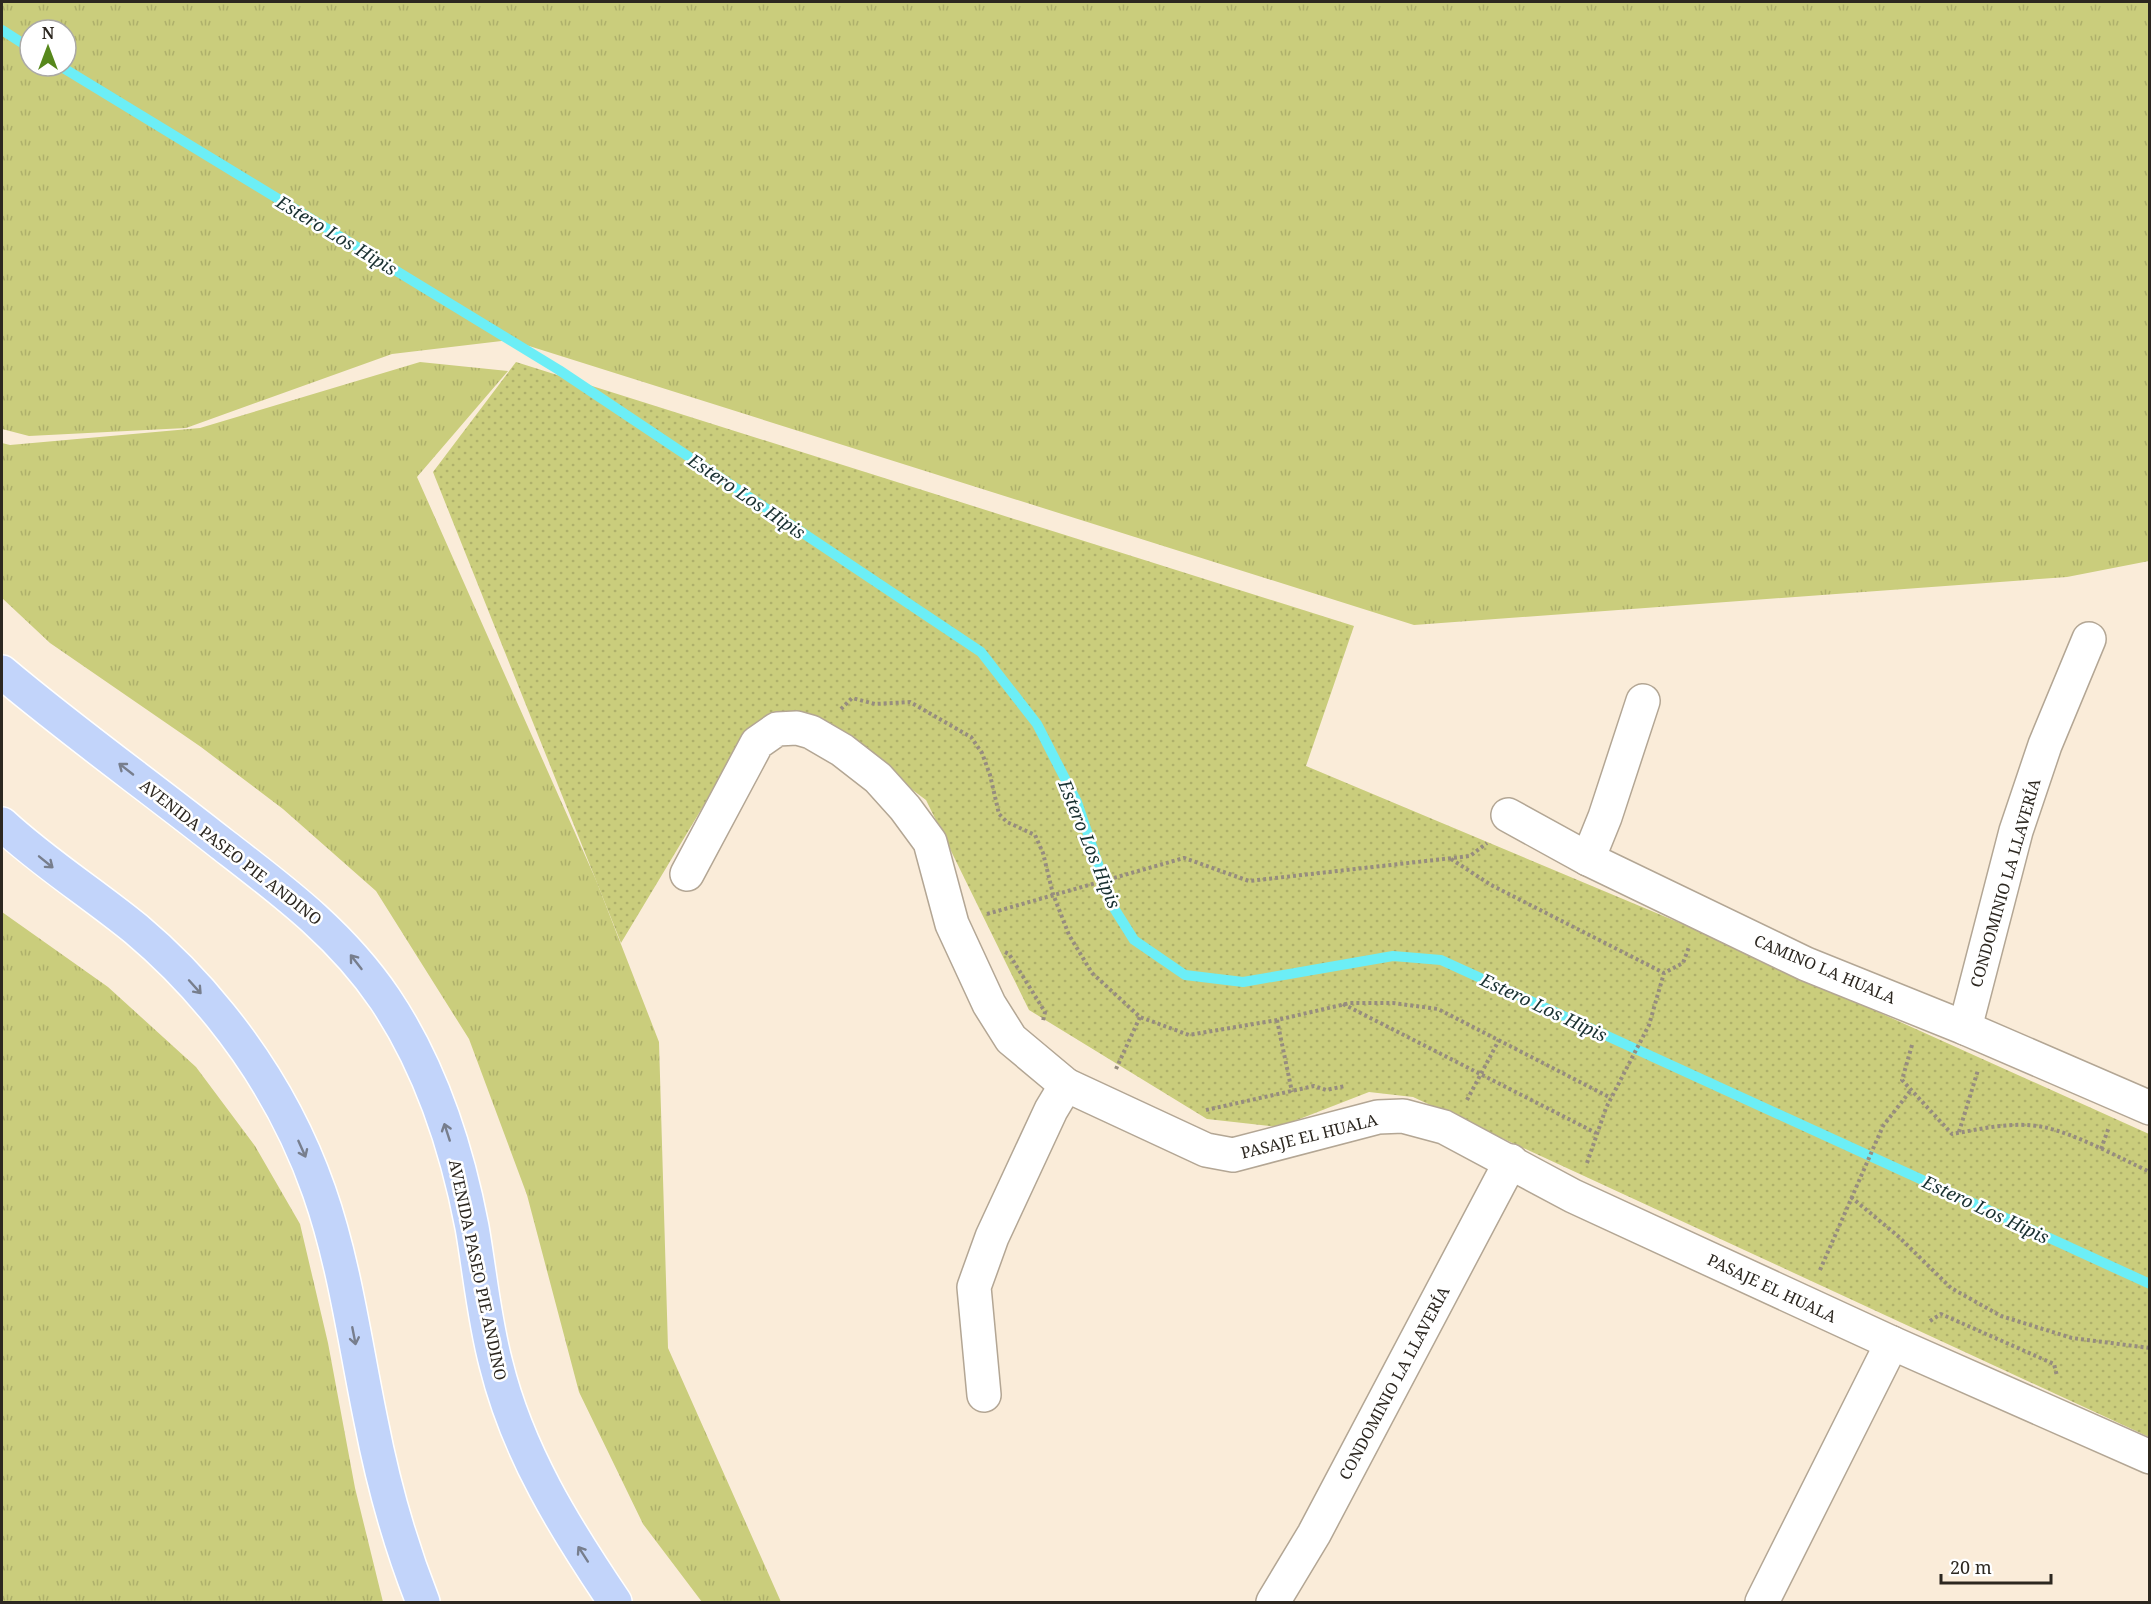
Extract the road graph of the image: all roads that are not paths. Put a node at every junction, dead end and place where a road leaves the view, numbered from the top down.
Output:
1 (2089, 639) dead end
2 (2, 672) edge
3 (1643, 701) dead end
4 (2, 824) edge
5 (1502, 829) road end
6 (1588, 859) junction
7 (687, 874) dead end
8 (1979, 1034) junction
9 (1066, 1085) junction
10 (2150, 1108) edge
11 (1511, 1161) junction
12 (1892, 1343) junction
13 (984, 1395) dead end
14 (2150, 1456) edge
15 (423, 1602) edge
16 (615, 1602) edge
17 (1273, 1602) edge
18 (1762, 1602) edge

1 - 8 street, CONDOMINIO LA LLAVERÍA
16 -> 2 main road, AVENIDA PASEO PIE ANDINO
3 - 6 street
4 -> 15 main road
5 - 6 street, CAMINO LA HUALA
6 - 8 street, CAMINO LA HUALA
7 - 9 street, PASAJE EL HUALA
8 - 10 street, CAMINO LA HUALA
9 - 11 street, PASAJE EL HUALA
9 - 13 street
11 - 12 street, PASAJE EL HUALA
11 - 17 street, CONDOMINIO LA LLAVERÍA
12 - 14 street, PASAJE EL HUALA
12 - 18 street

